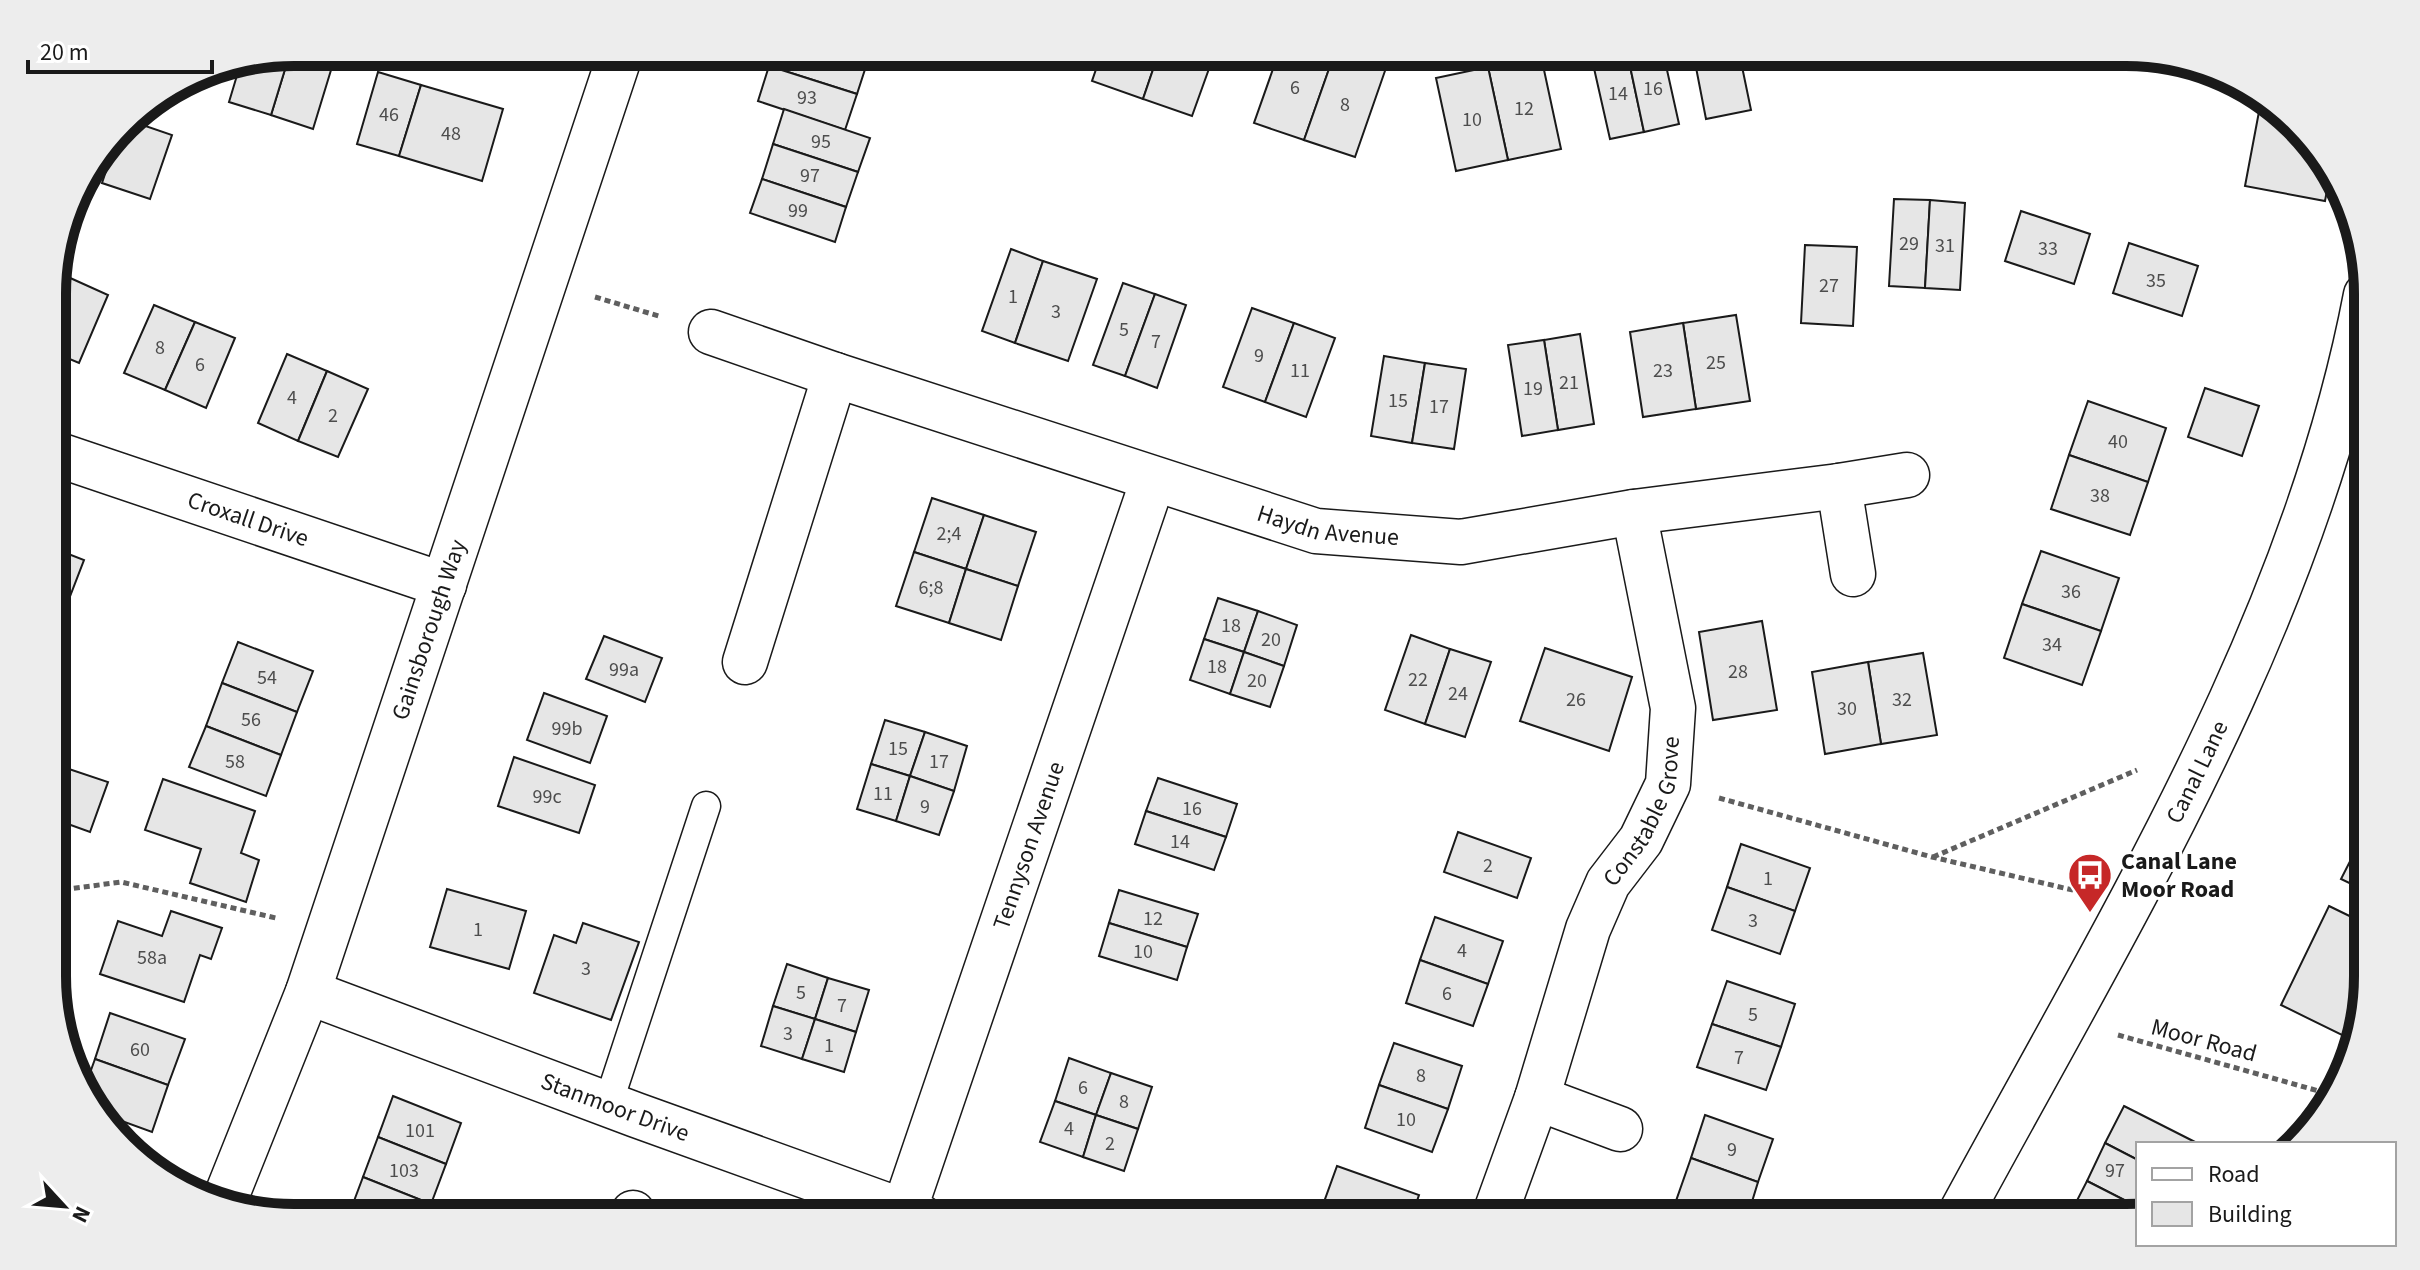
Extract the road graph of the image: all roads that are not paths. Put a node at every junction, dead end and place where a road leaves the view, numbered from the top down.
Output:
1 (616, 66) edge
2 (711, 332) road end
3 (2354, 342) edge
4 (835, 375) junction
5 (66, 457) edge
6 (1907, 475) dead end
7 (1153, 480) junction
8 (1839, 486) junction
9 (1634, 512) junction
10 (1853, 574) dead end
11 (444, 585) junction
12 (745, 662) dead end
13 (706, 806) dead end
14 (308, 992) junction
15 (1537, 1098) junction
16 (608, 1104) junction
17 (1620, 1129) dead end
18 (227, 1194) edge
19 (885, 1204) edge
20 (916, 1204) edge
21 (1499, 1204) edge
22 (1966, 1204) edge

1 - 11 street, Gainsborough Way
2 - 4 street, Haydn Avenue
3 - 22 street, Canal Lane
4 - 7 street, Haydn Avenue
4 - 12 street
5 - 11 street, Croxall Drive
6 - 8 street, Haydn Avenue
7 - 9 street, Haydn Avenue
7 - 20 street, Tennyson Avenue
8 - 9 street, Haydn Avenue
8 - 10 street
9 - 15 street, Constable Grove
11 - 14 street, Gainsborough Way
13 - 16 lane
14 - 16 street, Stanmoor Drive
14 - 18 street, Gainsborough Way
15 - 17 street
15 - 21 street, Constable Grove
16 - 19 street, Stanmoor Drive

